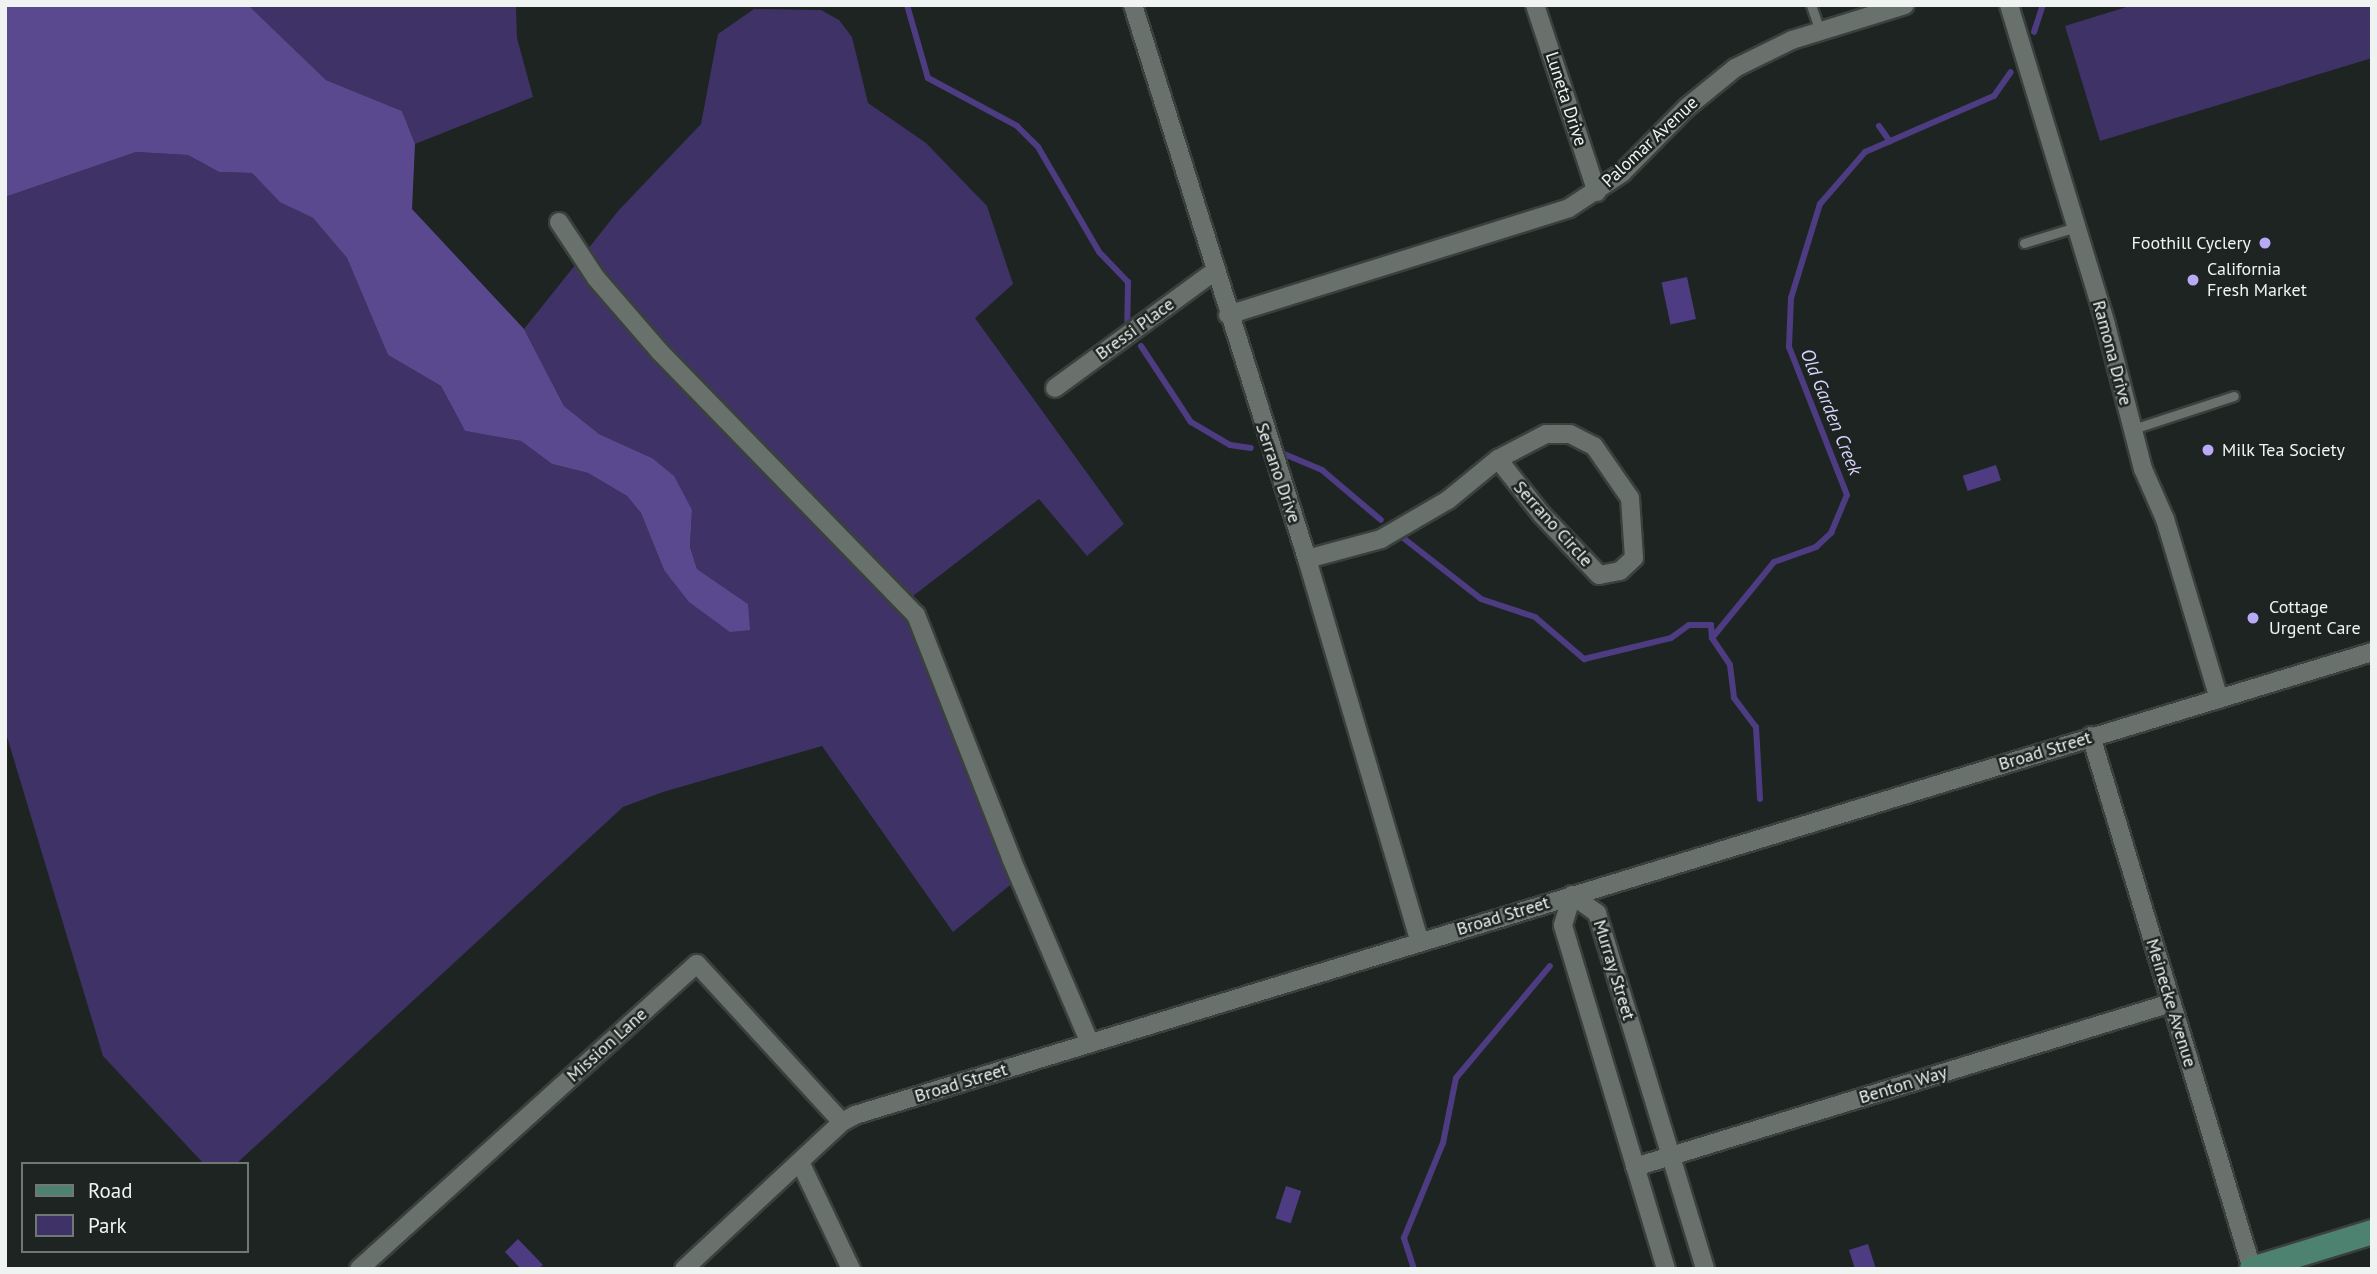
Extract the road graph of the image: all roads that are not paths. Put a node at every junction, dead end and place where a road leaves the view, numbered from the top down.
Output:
1 (1133, 5) edge
2 (1535, 5) edge
3 (1811, 5) edge
4 (1905, 5) edge
5 (2009, 5) edge
6 (1820, 31) junction
7 (1597, 192) junction
8 (559, 222) dead end
9 (2076, 228) junction
10 (2024, 243) dead end
11 (1215, 271) junction
12 (1228, 316) junction
13 (1055, 388) dead end
14 (2234, 396) dead end
15 (2133, 429) junction
16 (1498, 459) junction
17 (1307, 559) junction
18 (2372, 652) edge
19 (2218, 699) junction
20 (2091, 736) junction
21 (1572, 895) junction
22 (1420, 942) junction
23 (2171, 1003) junction
24 (1090, 1043) junction
25 (842, 1122) junction
26 (1671, 1156) junction
27 (800, 1162) junction
28 (1635, 1167) junction
29 (2372, 1232) edge
30 (359, 1269) edge
31 (684, 1269) edge
32 (850, 1269) edge
33 (1666, 1269) edge
34 (1705, 1269) edge
35 (2252, 1269) edge

1 - 11 street, Serrano Drive
2 - 7 street, Luneta Drive
3 - 6 lane
4 - 6 street, Palomar Avenue
5 - 9 street, Ramona Drive
6 - 7 street, Palomar Avenue
7 - 12 street, Palomar Avenue
8 - 24 street
9 - 10 lane
9 - 15 street, Ramona Drive
11 - 12 street, Serrano Drive
11 - 13 street, Bressi Place
12 - 17 street, Serrano Drive
14 - 15 lane
15 - 19 street, Ramona Drive
16 - 16 street, Serrano Circle
16 - 17 street, Serrano Circle
17 - 22 street, Serrano Drive
18 - 19 street, Broad Street
19 - 20 street, Broad Street
20 - 21 street, Broad Street
20 - 23 street, Meinecke Avenue
21 - 22 street, Broad Street
21 - 26 street, Murray Street
21 - 28 street, Murray Street
22 - 24 street, Broad Street
23 - 26 street, Benton Way
23 - 35 street, Meinecke Avenue
24 - 25 street, Broad Street
25 - 27 street, Broad Street
25 - 30 street, Mission Lane
26 - 28 street, Benton Way
26 - 34 street, Murray Street
27 - 31 street, Broad Street
27 - 32 street
28 - 33 street, Murray Street
29 - 35 street

